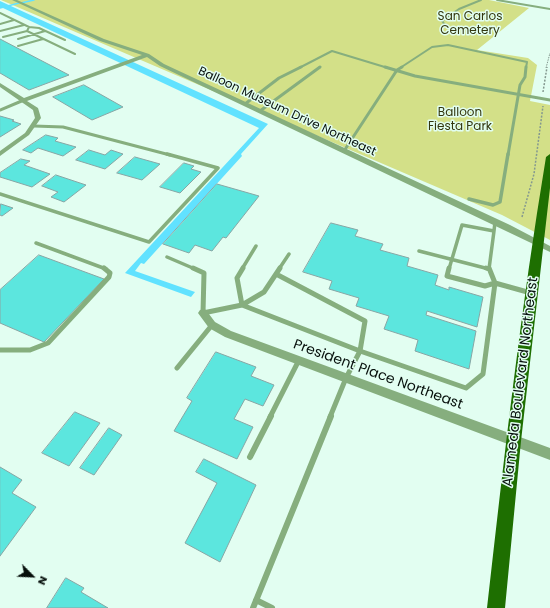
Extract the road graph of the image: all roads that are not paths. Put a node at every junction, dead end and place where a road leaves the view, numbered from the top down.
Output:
1 (14, 0) edge
2 (481, 0) edge
3 (497, 0) edge
4 (550, 9) edge
5 (0, 13) edge
6 (14, 20) junction
7 (0, 24) edge
8 (24, 25) junction
9 (446, 26) dead end
10 (29, 27) junction
11 (27, 31) junction
12 (45, 31) junction
13 (0, 32) edge
14 (34, 34) junction
15 (3, 37) dead end
16 (18, 39) dead end
17 (43, 39) junction
18 (64, 40) dead end
19 (18, 46) dead end
20 (75, 54) dead end
21 (147, 55) junction
22 (320, 67) dead end
23 (397, 70) junction
24 (0, 85) edge
25 (519, 95) junction
26 (24, 100) junction
27 (550, 100) edge
28 (245, 104) junction
29 (0, 110) edge
30 (260, 111) junction
31 (34, 126) junction
32 (344, 151) junction
33 (0, 154) edge
34 (550, 157) edge
35 (0, 194) edge
36 (469, 199) dead end
37 (495, 222) junction
38 (495, 231) junction
39 (36, 243) dead end
40 (538, 243) junction
41 (256, 246) dead end
42 (550, 249) edge
43 (419, 251) dead end
44 (288, 254) dead end
45 (167, 257) dead end
46 (452, 260) junction
47 (489, 269) junction
48 (276, 274) junction
49 (495, 285) junction
50 (532, 293) junction
51 (242, 305) junction
52 (203, 313) junction
53 (212, 325) junction
54 (0, 350) edge
55 (360, 351) junction
56 (299, 360) junction
57 (177, 368) dead end
58 (346, 378) junction
59 (513, 441) junction
60 (550, 454) edge
61 (250, 457) dead end
62 (256, 600) junction
63 (253, 608) edge
64 (272, 608) edge
65 (496, 608) edge

1 - 21 street, Balloon Museum Drive Northeast
2 - 9 lane
3 - 4 lane
5 - 6 lane
6 - 7 lane
6 - 8 lane
8 - 10 lane
8 - 13 lane
10 - 11 lane
10 - 12 lane
11 - 14 lane
11 - 15 lane
12 - 14 lane
12 - 18 lane
14 - 16 lane
14 - 17 lane
17 - 19 lane
17 - 20 lane
21 - 26 street
21 - 28 street, Balloon Museum Drive Northeast
22 - 30 lane
23 - 25 lane
23 - 25 lane
23 - 28 lane
23 - 32 lane
24 - 26 street
25 - 27 lane
25 - 36 lane
26 - 29 lane
26 - 31 street
28 - 30 street, Balloon Museum Drive Northeast
30 - 32 street, Balloon Museum Drive Northeast
31 - 33 street
31 - 35 lane
32 - 37 street, Balloon Museum Drive Northeast
34 - 40 main road, Alameda Boulevard Northeast
37 - 38 lane
37 - 40 street, Balloon Museum Drive Northeast
38 - 46 lane
38 - 47 lane
39 - 54 lane
40 - 42 street, Balloon Museum Drive Northeast
40 - 50 main road, Alameda Boulevard Northeast
41 - 51 lane
43 - 46 lane
44 - 48 lane
45 - 52 lane
46 - 47 lane
46 - 49 lane
47 - 49 lane
48 - 51 lane
48 - 55 lane
49 - 50 lane
49 - 55 lane
50 - 59 main road, Alameda Boulevard Northeast
51 - 52 lane
51 - 55 lane
52 - 53 street, President Place Northeast
53 - 56 street, President Place Northeast
53 - 57 lane
55 - 58 lane
56 - 58 street, President Place Northeast
56 - 61 lane
58 - 59 street, President Place Northeast
58 - 62 lane
59 - 60 street, President Place Northeast
59 - 65 main road, Alameda Boulevard Northeast
62 - 63 lane
62 - 64 lane

